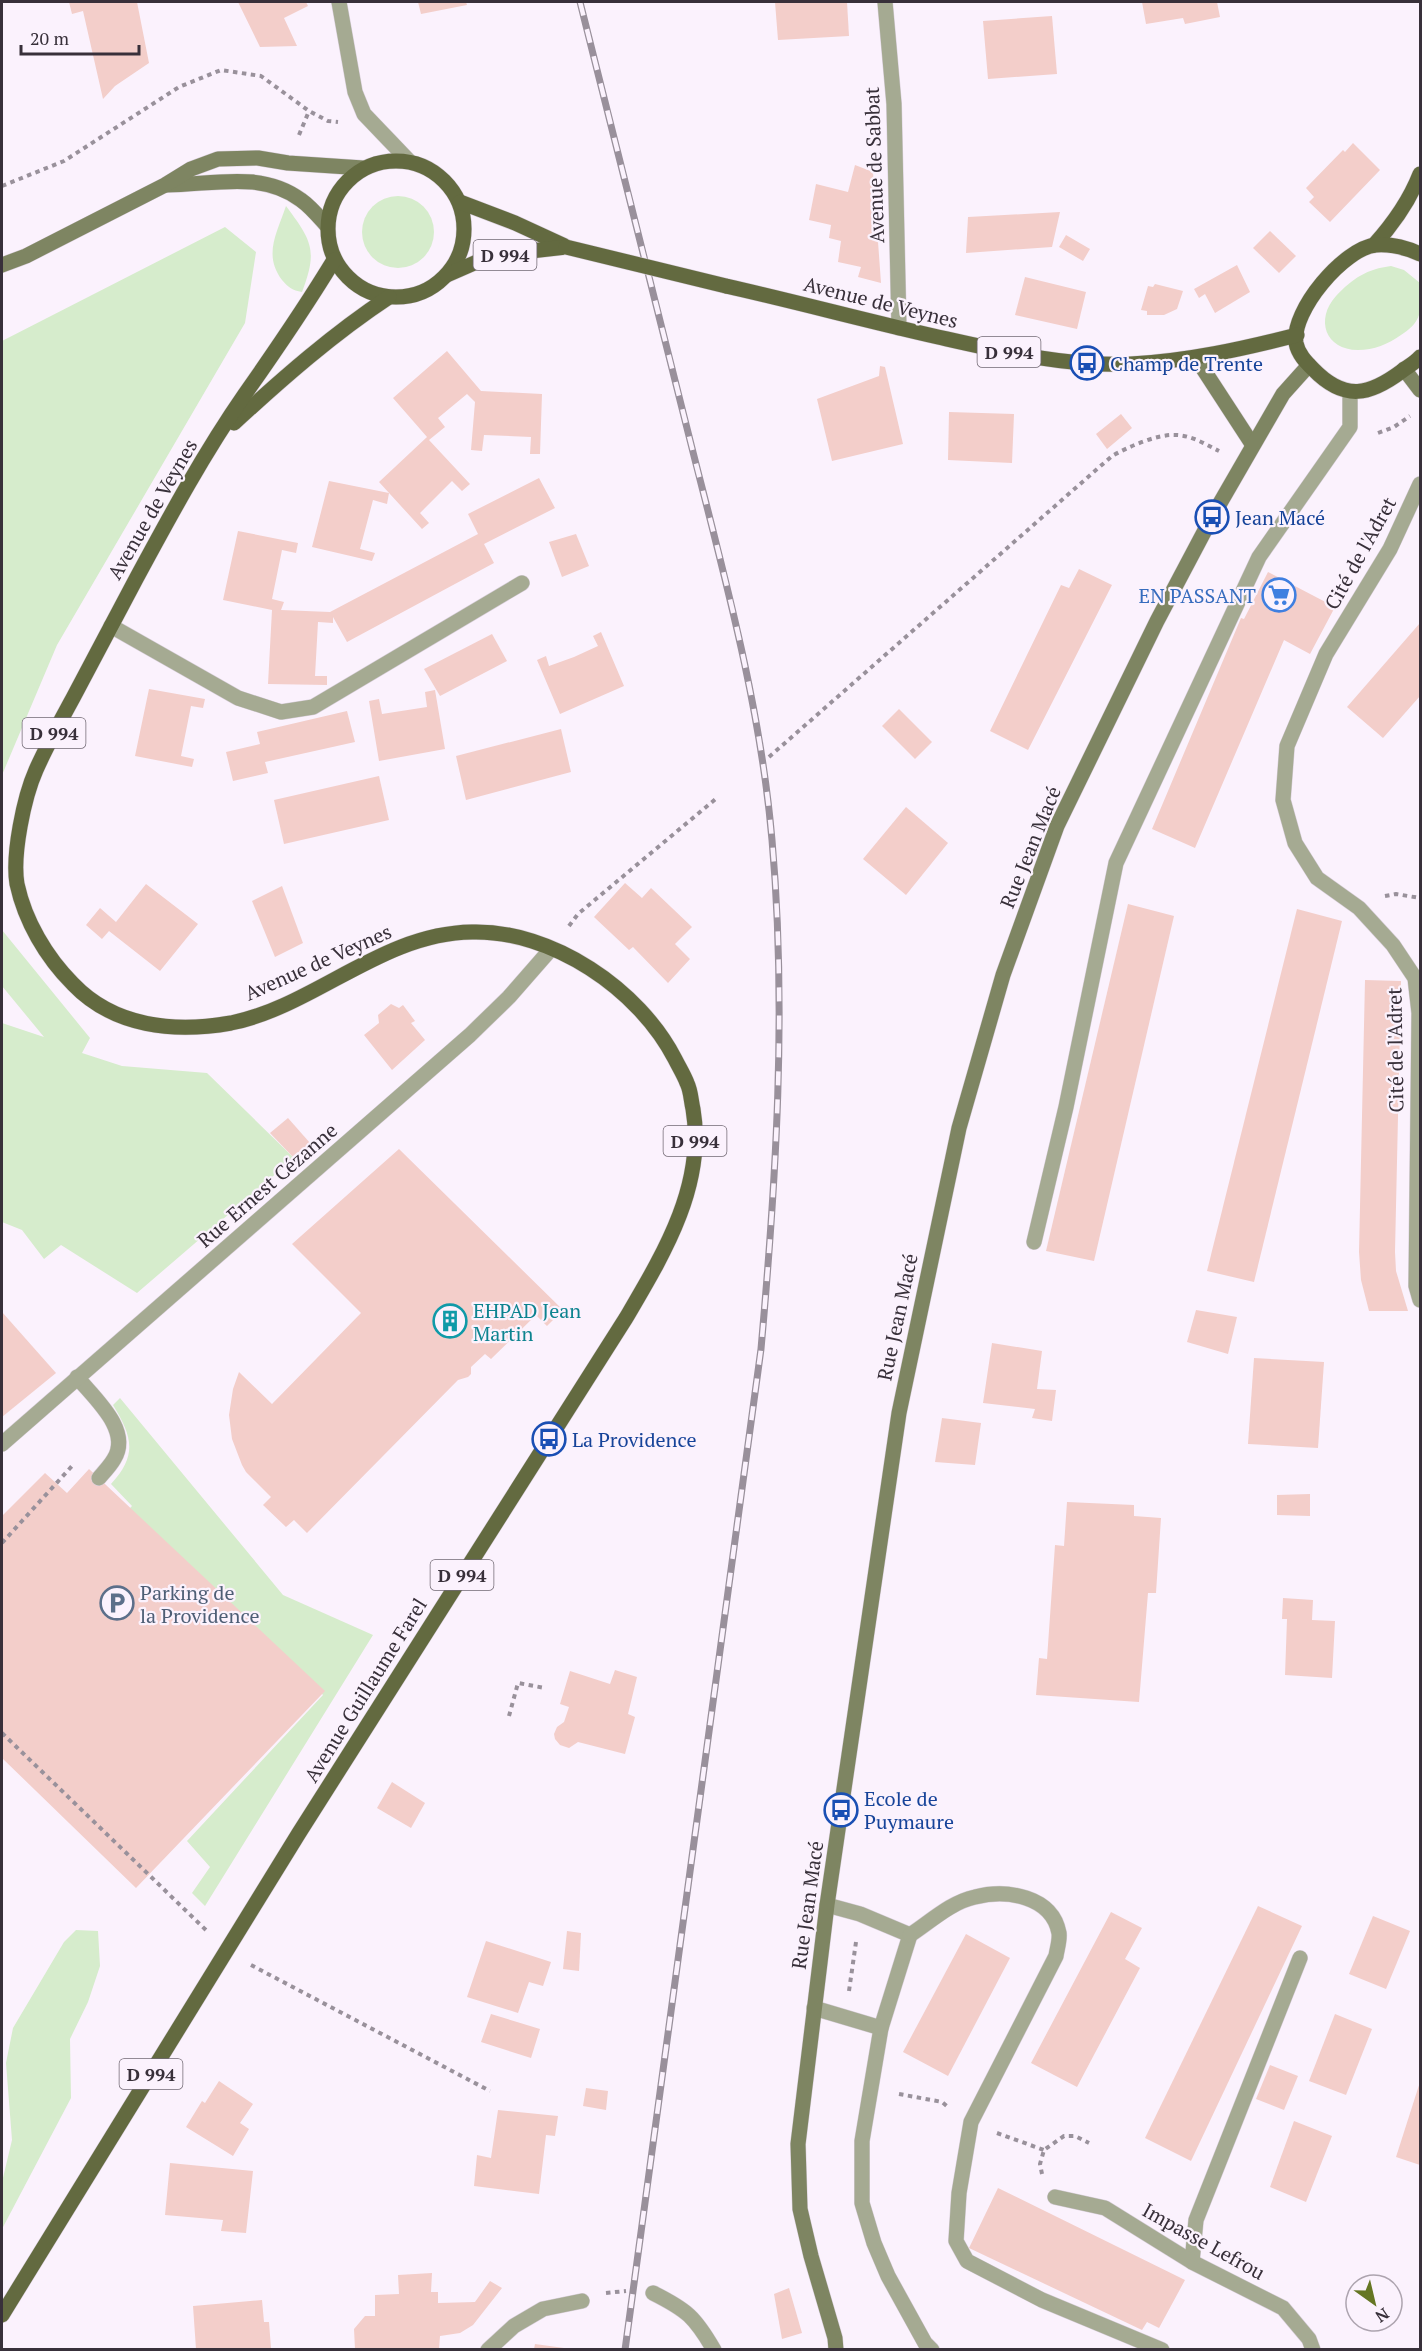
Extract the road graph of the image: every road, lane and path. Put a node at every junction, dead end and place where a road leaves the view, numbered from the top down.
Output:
1 (339, 2) edge
2 (885, 2) edge
3 (364, 114) junction
4 (408, 161) junction
5 (363, 168) junction
6 (1420, 174) edge
7 (165, 185) junction
8 (2, 186) edge
9 (460, 202) junction
10 (327, 226) junction
11 (1374, 245) junction
12 (566, 247) junction
13 (1420, 254) edge
14 (334, 260) junction
15 (2, 265) edge
16 (447, 275) junction
17 (389, 297) junction
18 (898, 328) junction
19 (1297, 335) junction
20 (1420, 357) edge
21 (1196, 358) junction
22 (1309, 365) junction
23 (1404, 369) junction
24 (1420, 390) edge
25 (1350, 392) junction
26 (1412, 414) dead end
27 (1350, 427) junction
28 (216, 439) junction
29 (1252, 444) junction
30 (1241, 463) junction
31 (1420, 484) edge
32 (522, 583) dead end
33 (111, 626) junction
34 (769, 757) dead end
35 (718, 797) dead end
36 (551, 949) junction
37 (1034, 1242) dead end
38 (1420, 1300) edge
39 (77, 1377) junction
40 (2, 1444) edge
41 (99, 1478) dead end
42 (58, 1481) dead end
43 (2, 1543) edge
44 (545, 1689) dead end
45 (509, 1716) dead end
46 (2, 1733) edge
47 (827, 1905) junction
48 (199, 1921) dead end
49 (910, 1935) junction
50 (226, 1952) junction
51 (1300, 1958) dead end
52 (814, 2008) junction
53 (881, 2028) junction
54 (490, 2091) dead end
55 (895, 2104) dead end
56 (971, 2122) junction
57 (1089, 2144) dead end
58 (1055, 2197) dead end
59 (1192, 2262) junction
60 (653, 2293) joint
61 (582, 2301) joint
62 (2, 2315) edge
63 (488, 2349) edge
64 (714, 2349) edge
65 (836, 2349) edge
66 (932, 2349) edge
67 (1162, 2349) edge
68 (1313, 2349) edge

1 - 3 street
2 - 18 street, Avenue de Sabbat
3 - 4 street
3 - 8 path
4 - 5 main road
4 - 9 main road
5 - 7 main road
5 - 10 main road
6 - 11 main road
7 - 10 main road
7 - 15 main road
9 - 12 main road, Avenue de Veynes / D 994
9 - 16 main road
10 - 14 main road
11 - 13 main road
11 - 19 main road
12 - 16 main road, Avenue de Veynes / D 994
12 - 18 main road, Avenue de Veynes / D 994, bridge
14 - 17 main road
14 - 28 main road, Avenue de Veynes / D 994
16 - 17 main road
17 - 28 main road, Avenue de Veynes / D 994
18 - 21 main road, Avenue de Veynes / D 994
19 - 21 main road, Avenue de Veynes / D 994
19 - 22 main road
20 - 23 main road
21 - 29 main road
22 - 25 main road
22 - 29 main road, Rue Jean Macé
23 - 24 main road
23 - 25 main road
25 - 27 street
26 - 27 path
27 - 37 street
28 - 33 main road, Avenue de Veynes / D 994
29 - 30 main road, Rue Jean Macé
30 - 34 path
30 - 47 main road, Rue Jean Macé
31 - 38 street, Cité de l'Adret
32 - 33 street
33 - 36 main road, Avenue de Veynes / D 994
35 - 36 path
36 - 39 street, Rue Ernest Cézanne
36 - 50 main road, Avenue Guillaume Farel / D 994
39 - 40 street, Rue Ernest Cézanne
39 - 41 street
42 - 43 path
44 - 45 path
46 - 48 path
47 - 49 street
47 - 52 main road, Rue Jean Macé
49 - 53 street
49 - 56 street
50 - 54 path
50 - 62 main road, Avenue Guillaume Farel / D 994
51 - 59 street
52 - 53 street
52 - 65 main road, Rue Jean Macé
53 - 66 street
55 - 56 path
56 - 57 path
56 - 67 street
58 - 59 street, Impasse Lefrou
59 - 68 street, Impasse Lefrou
60 - 61 path
60 - 64 street
61 - 63 street

